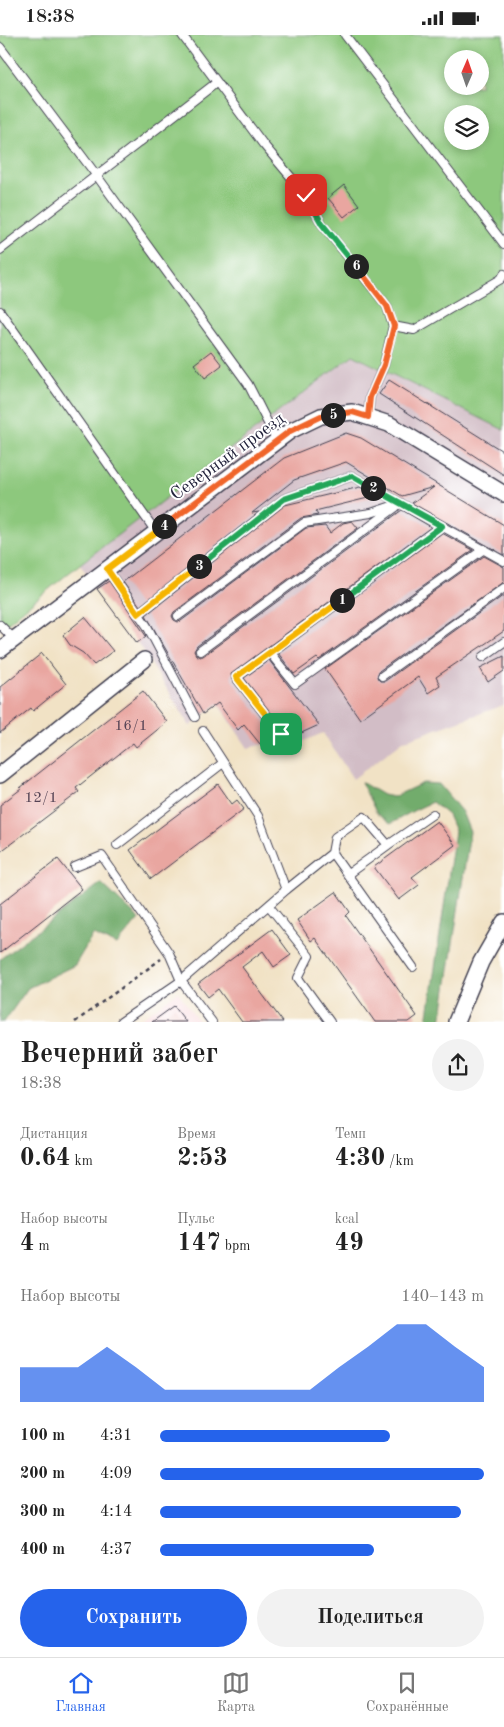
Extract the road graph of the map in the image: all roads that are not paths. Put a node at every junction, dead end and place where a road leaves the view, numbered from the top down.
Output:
1 (182, 35) edge
2 (346, 35) edge
3 (0, 47) edge
4 (216, 83) junction
5 (97, 176) junction
6 (504, 244) edge
7 (0, 250) edge
8 (504, 274) edge
9 (0, 311) edge
10 (394, 326) junction
11 (368, 417) junction
12 (277, 441) junction
13 (504, 494) edge
14 (400, 503) junction
15 (442, 526) junction
16 (156, 532) junction
17 (484, 549) junction
18 (504, 561) edge
19 (110, 566) junction
20 (504, 588) edge
21 (138, 614) junction
22 (178, 616) dead end
23 (0, 625) edge
24 (14, 639) junction
25 (504, 642) edge
26 (0, 650) edge
27 (200, 651) dead end
28 (270, 653) junction
29 (483, 657) dead end
30 (144, 660) dead end
31 (382, 676) dead end
32 (194, 717) dead end
33 (203, 731) dead end
34 (281, 734) dead end
35 (224, 763) junction
36 (0, 775) edge
37 (433, 814) dead end
38 (117, 845) dead end
39 (388, 845) junction
40 (332, 853) junction
41 (75, 867) dead end
42 (348, 874) junction
43 (286, 890) junction
44 (269, 906) junction
45 (504, 922) edge
46 (413, 967) dead end
47 (181, 981) junction
48 (121, 1022) edge
49 (212, 1022) edge
50 (330, 1022) edge
51 (456, 1022) edge

1 - 4 lane
2 - 6 lane
3 - 5 lane
4 - 5 lane
4 - 10 lane
5 - 7 lane
5 - 12 lane
8 - 10 lane
9 - 16 lane
10 - 11 lane
11 - 12 street, Северный проезд
11 - 13 street, Северный проезд
12 - 16 street, Северный проезд
14 - 15 lane
14 - 21 lane
14 - 22 lane
14 - 27 lane
15 - 17 lane
15 - 28 lane
16 - 19 street, Северный проезд
17 - 18 lane
17 - 28 lane
19 - 21 lane
19 - 24 street, Северный проезд
20 - 31 lane
21 - 32 lane
23 - 24 lane
24 - 26 street, Северный проезд
25 - 29 lane
28 - 34 lane
30 - 36 street
33 - 35 lane
35 - 38 lane
35 - 43 lane
37 - 39 lane
39 - 40 lane
39 - 42 lane
40 - 42 lane
40 - 43 lane
41 - 47 lane
42 - 46 lane
43 - 44 lane
44 - 47 lane
44 - 50 lane
45 - 51 street
47 - 48 lane
47 - 49 lane

